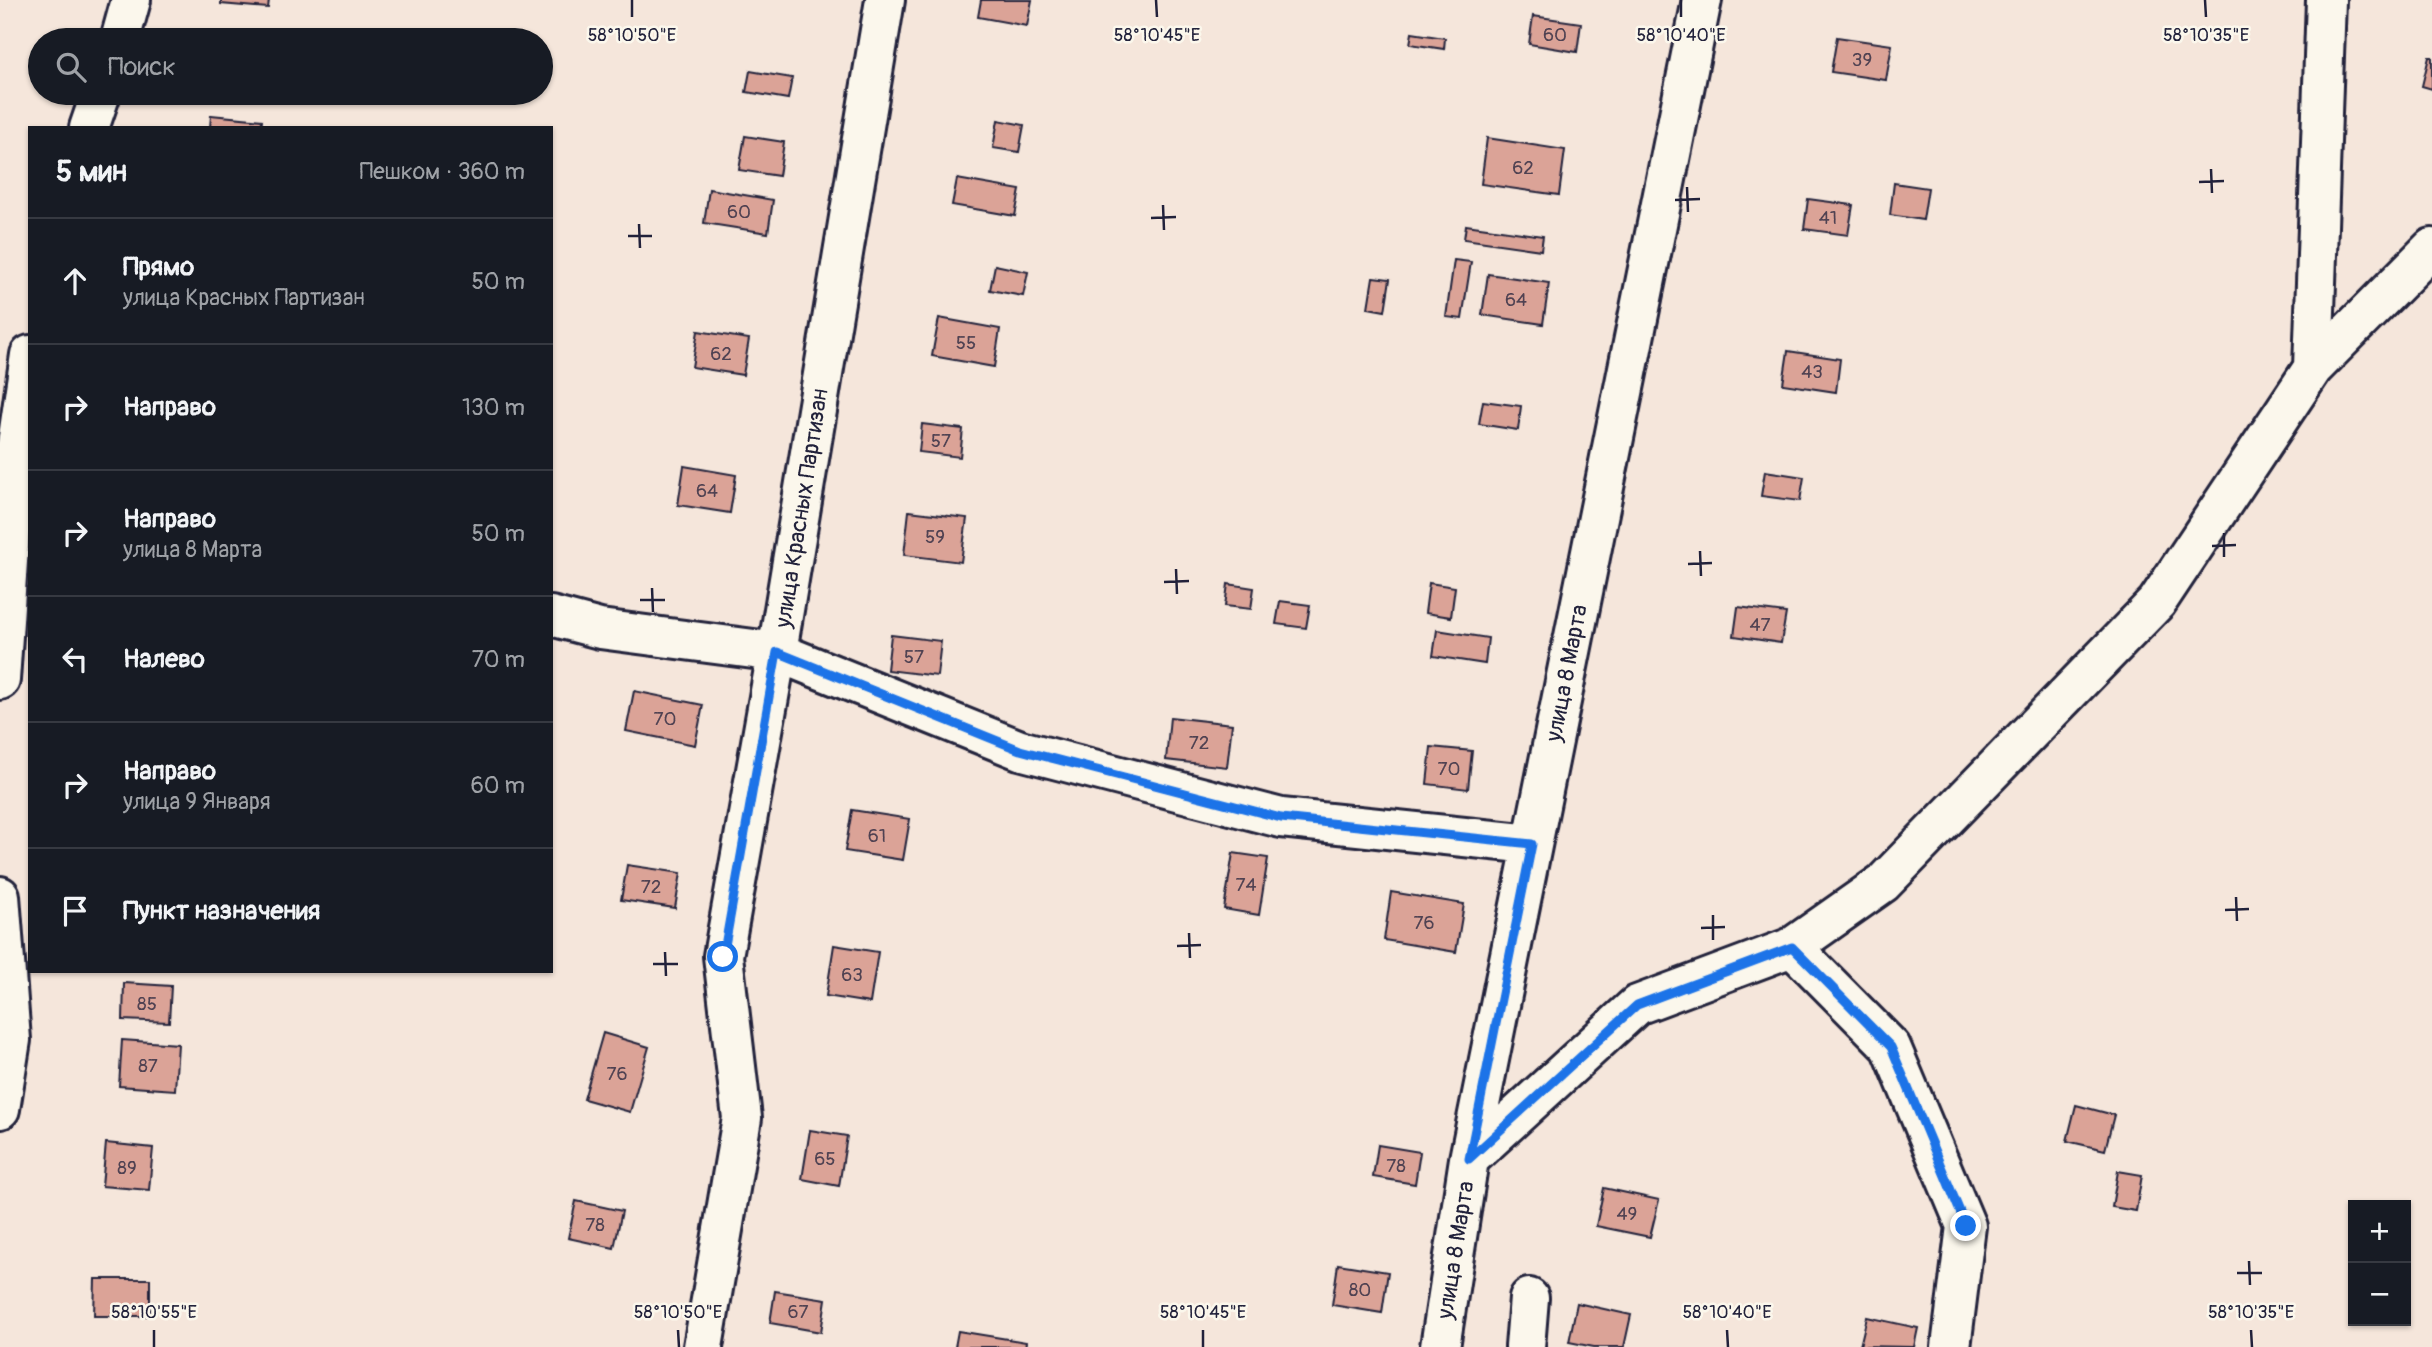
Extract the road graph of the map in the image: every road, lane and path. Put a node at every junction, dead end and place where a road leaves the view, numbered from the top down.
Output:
1 (131, 0) edge
2 (885, 0) edge
3 (1702, 0) edge
4 (2326, 0) edge
5 (124, 28) edge
6 (98, 105) edge
7 (90, 126) edge
8 (2432, 248) edge
9 (2313, 368) junction
10 (28, 369) edge
11 (15, 458) edge
12 (553, 617) edge
13 (777, 652) junction
14 (0, 680) edge
15 (1532, 844) junction
16 (0, 897) edge
17 (1792, 947) junction
18 (0, 1109) edge
19 (1469, 1159) junction
20 (1529, 1298) dead end
21 (703, 1347) edge
22 (1440, 1347) edge
23 (1525, 1347) edge
24 (1951, 1347) edge

1 - 5 street
2 - 13 street, улица Красных Партизан
3 - 15 street, улица 8 Марта
4 - 9 street
6 - 7 street
8 - 9 street
9 - 17 street
10 - 11 street
11 - 14 street
12 - 13 street
13 - 15 street
13 - 21 street, улица Красных Партизан
15 - 19 street, улица 8 Марта
16 - 18 street
17 - 19 street
17 - 24 street
19 - 22 street, улица 8 Марта
20 - 23 street

